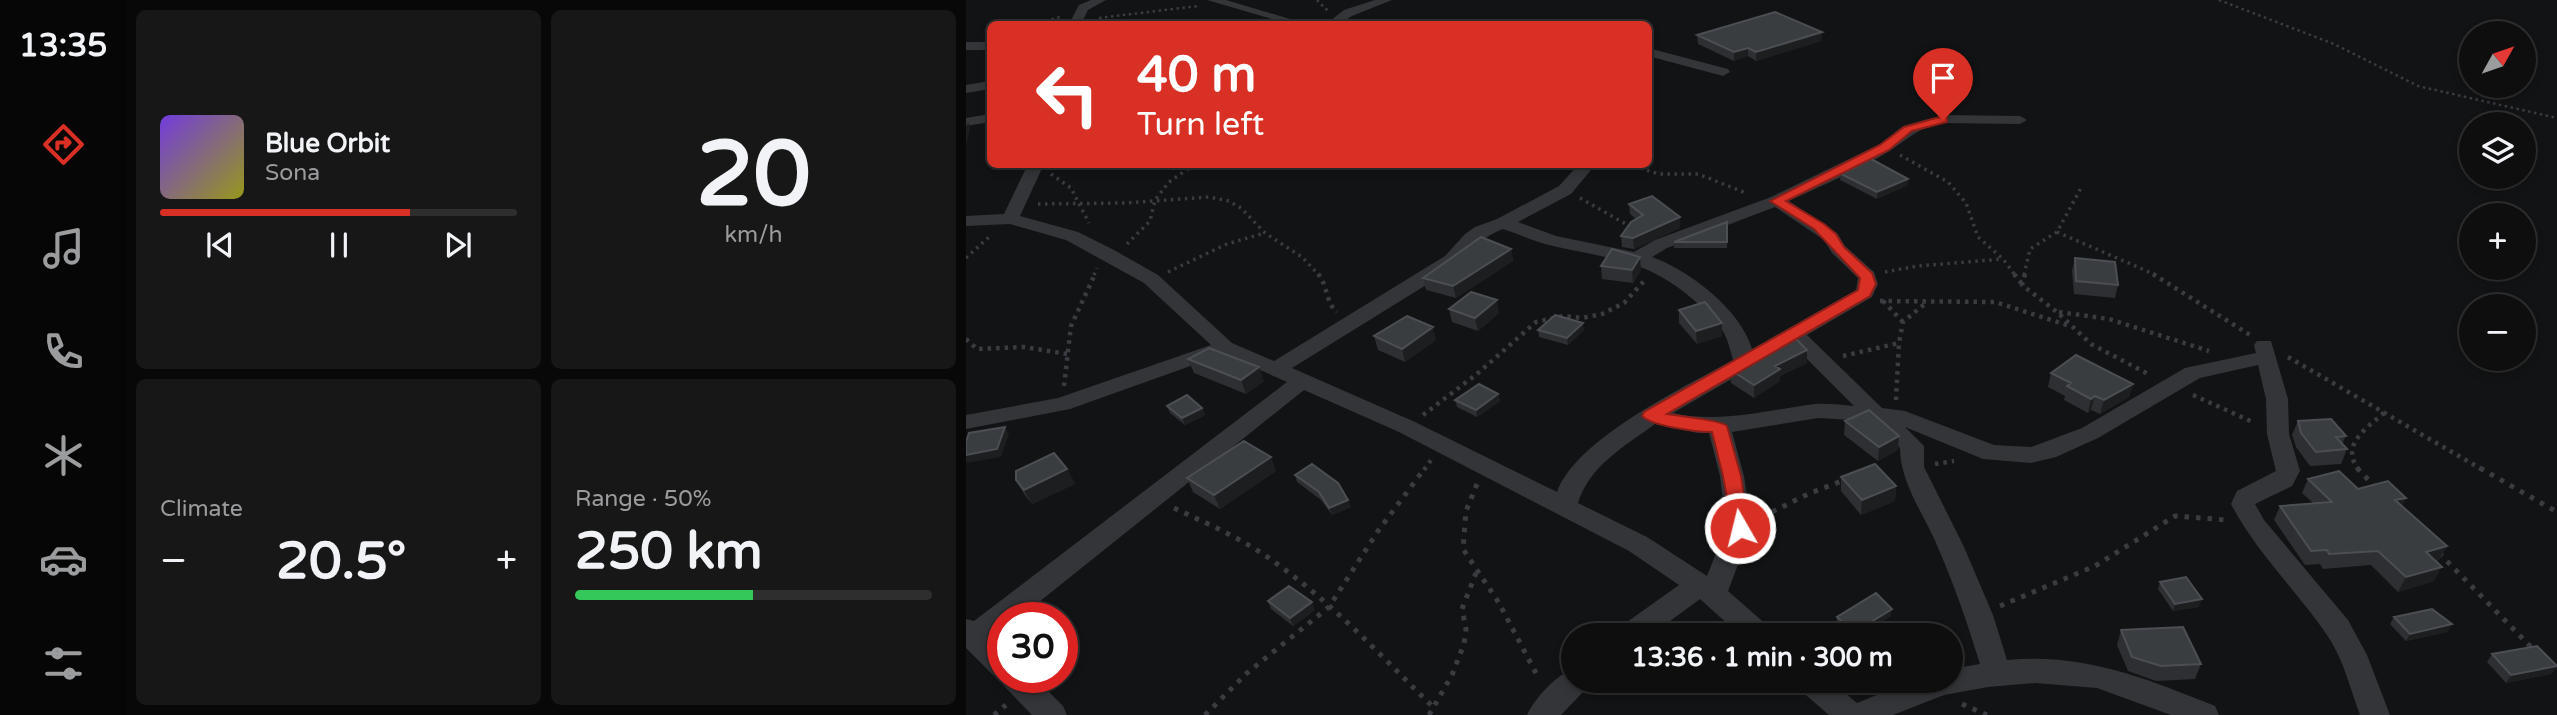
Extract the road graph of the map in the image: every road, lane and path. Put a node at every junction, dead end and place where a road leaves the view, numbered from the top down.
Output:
1 (1249, 0) edge
2 (1386, 0) edge
3 (2220, 0) edge
4 (1093, 1) edge
5 (1220, 3) edge
6 (1077, 21) edge
7 (1090, 21) edge
8 (1289, 21) edge
9 (1336, 21) edge
10 (966, 38) edge
11 (966, 46) edge
12 (987, 46) edge
13 (987, 46) edge
14 (987, 46) edge
15 (1652, 53) edge
16 (966, 54) edge
17 (1723, 72) dead end
18 (987, 86) edge
19 (966, 89) edge
20 (987, 118) edge
21 (2557, 118) edge
22 (2020, 120) dead end
23 (966, 122) edge
24 (1885, 147) junction
25 (1035, 168) edge
26 (1041, 168) edge
27 (1189, 168) edge
28 (1584, 168) edge
29 (1640, 168) edge
30 (2081, 188) dead end
31 (1565, 190) junction
32 (1155, 201) junction
33 (1777, 201) junction
34 (1080, 203) junction
35 (1013, 212) junction
36 (966, 221) edge
37 (1503, 223) junction
38 (2057, 232) junction
39 (1265, 233) junction
40 (1087, 243) junction
41 (1661, 244) junction
42 (1111, 256) junction
43 (1637, 258) junction
44 (2003, 259) junction
45 (1658, 266) junction
46 (1867, 276) junction
47 (1151, 279) junction
48 (2022, 285) junction
49 (1882, 301) junction
50 (1928, 301) junction
51 (1848, 302) junction
52 (2057, 312) junction
53 (1903, 322) junction
54 (1349, 323) junction
55 (2075, 328) junction
56 (1793, 332) junction
57 (966, 339) edge
58 (1899, 343) junction
59 (1226, 347) junction
60 (1067, 354) junction
61 (2258, 354) junction
62 (1744, 360) junction
63 (1821, 360) junction
64 (1276, 369) junction
65 (1302, 381) junction
66 (2169, 385) junction
67 (1062, 404) junction
68 (2385, 411) junction
69 (1650, 416) junction
70 (1887, 416) junction
71 (966, 422) edge
72 (1719, 426) junction
73 (1407, 427) junction
74 (2278, 434) junction
75 (1442, 445) junction
76 (1485, 468) junction
77 (1859, 477) edge
78 (1151, 497) junction
79 (2385, 497) edge
80 (1564, 506) junction
81 (2557, 512) edge
82 (2255, 526) junction
83 (1740, 528) junction
84 (2437, 551) edge
85 (1476, 572) junction
86 (1706, 589) junction
87 (1329, 607) junction
88 (1979, 615) junction
89 (1650, 623) edge
90 (1745, 623) edge
91 (969, 634) edge
92 (987, 651) edge
93 (2539, 655) edge
94 (1997, 673) junction
95 (1030, 693) edge
96 (1563, 693) edge
97 (1824, 693) edge
98 (1434, 709) junction
99 (1547, 710) edge
100 (1052, 715) edge
101 (1205, 715) edge
102 (1429, 715) edge
103 (1850, 715) edge
104 (1861, 715) edge
105 (2204, 715) edge
106 (2375, 715) edge

1 - 5 street
2 - 9 street
3 - 21 path
4 - 6 street
5 - 7 path
5 - 8 street
10 - 12 street
11 - 13 street
14 - 16 street
15 - 17 street
18 - 19 street
20 - 23 street
22 - 24 street
24 - 33 street
24 - 44 path
25 - 35 street
26 - 34 path
27 - 32 path
28 - 31 street
29 - 33 path
30 - 38 path
31 - 37 street
31 - 41 path
32 - 34 path
32 - 39 path
32 - 42 path
33 - 41 street
33 - 46 street
34 - 35 path
34 - 40 path
35 - 36 street
35 - 40 street
37 - 43 street
37 - 54 street
38 - 48 path
38 - 61 path
39 - 47 path
39 - 54 path
40 - 42 street
41 - 43 street
42 - 47 street
42 - 60 path
43 - 45 street
44 - 46 path
44 - 48 path
45 - 62 street
45 - 73 path
46 - 51 street
47 - 59 street
48 - 52 path
49 - 50 path
49 - 51 path
49 - 53 path
50 - 53 path
50 - 55 path
51 - 56 street
52 - 55 path
52 - 61 path
53 - 58 path
54 - 64 street
55 - 66 path
56 - 62 street
56 - 63 street
57 - 60 path
58 - 63 path
58 - 70 path
59 - 64 street
59 - 67 street
60 - 67 path
61 - 66 street
61 - 68 path
61 - 74 street
62 - 69 street
63 - 70 street
64 - 65 street
65 - 73 street
65 - 78 street
66 - 70 street
66 - 74 path
67 - 71 street
68 - 79 path
68 - 81 path
69 - 72 street
69 - 80 street
70 - 72 street
70 - 88 street
72 - 83 street
73 - 75 street
74 - 82 street
75 - 76 street
75 - 87 path
76 - 80 street
76 - 85 path
77 - 83 path
78 - 87 path
78 - 91 street
80 - 86 street
82 - 88 path
82 - 106 street
83 - 86 street
84 - 93 path
85 - 98 path
85 - 99 path
86 - 89 street
86 - 90 street
87 - 98 path
87 - 101 path
88 - 94 street
91 - 92 street
94 - 104 street
94 - 105 street
95 - 100 street
96 - 99 street
97 - 103 street
98 - 102 path

